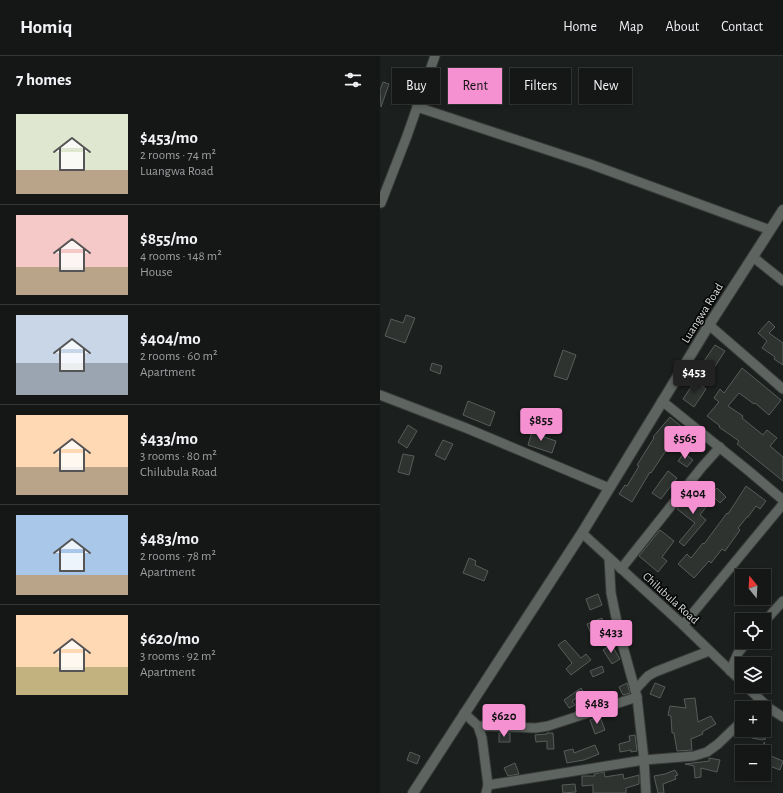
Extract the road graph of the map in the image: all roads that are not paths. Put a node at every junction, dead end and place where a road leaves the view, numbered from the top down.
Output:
1 (435, 56) edge
2 (417, 107) junction
3 (381, 203) edge
4 (783, 210) edge
5 (770, 230) junction
6 (753, 257) junction
7 (783, 281) edge
8 (709, 325) junction
9 (783, 389) edge
10 (380, 395) edge
11 (662, 401) junction
12 (720, 447) junction
13 (609, 488) junction
14 (783, 500) edge
15 (783, 504) edge
16 (582, 533) junction
17 (609, 558) junction
18 (621, 569) junction
19 (783, 601) edge
20 (771, 614) edge
21 (683, 625) junction
22 (741, 649) edge
23 (709, 651) junction
24 (730, 671) junction
25 (735, 676) edge
26 (636, 694) junction
27 (771, 709) edge
28 (464, 713) junction
29 (783, 717) edge
30 (478, 726) junction
31 (735, 728) edge
32 (644, 760) junction
33 (487, 789) edge
34 (413, 793) edge
35 (646, 793) edge

1 - 2 street
2 - 3 street
2 - 5 street
4 - 5 street, Luangwa Road
5 - 6 street, Luangwa Road
6 - 7 street
6 - 8 street, Luangwa Road
8 - 9 street
8 - 11 street, Luangwa Road
10 - 13 street
11 - 12 street
11 - 13 street, Luangwa Road
12 - 14 street
12 - 18 street
13 - 16 street, Luangwa Road
15 - 21 street
16 - 17 street, Chilubula Road
16 - 28 street, Luangwa Road
17 - 18 street, Chilubula Road
17 - 26 street
18 - 21 street, Chilubula Road
19 - 20 street
21 - 23 street, Chilubula Road
22 - 24 street
23 - 24 street, Chilubula Road
23 - 26 street
24 - 25 street, Chilubula Road
26 - 30 street
26 - 32 street
27 - 29 street
28 - 30 street
28 - 34 street, Luangwa Road
30 - 33 street
31 - 32 street
32 - 33 street
32 - 35 street

